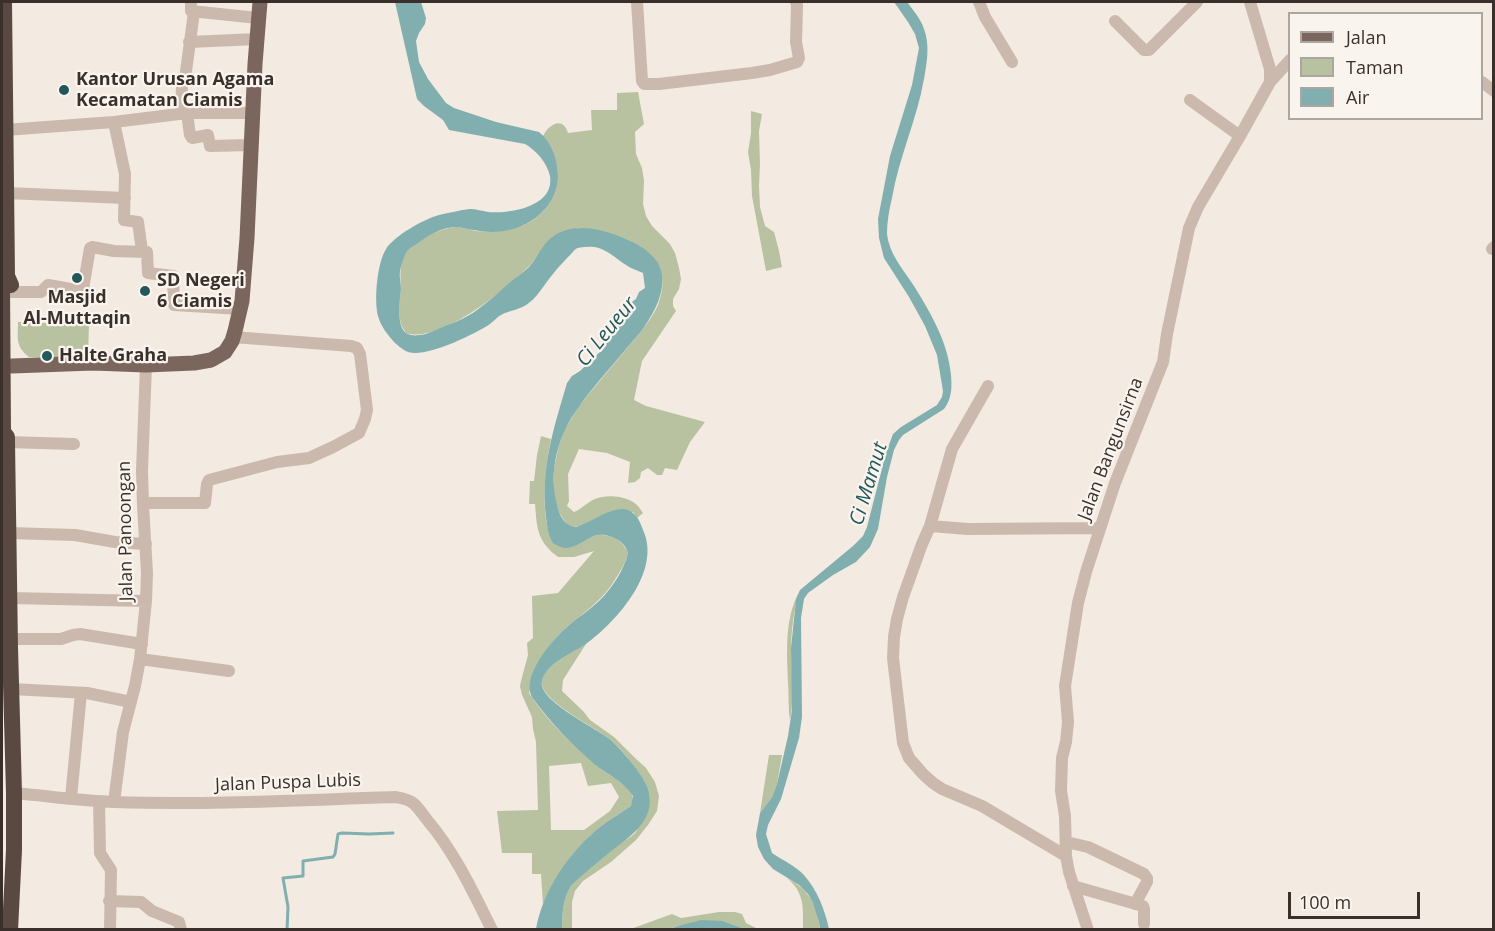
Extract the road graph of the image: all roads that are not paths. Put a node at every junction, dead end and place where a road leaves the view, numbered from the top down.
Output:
1 (4, 2) edge
2 (260, 2) edge
3 (637, 2) edge
4 (796, 2) edge
5 (979, 2) edge
6 (1197, 2) edge
7 (1250, 2) edge
8 (193, 7) edge
9 (258, 18) junction
10 (1115, 21) dead end
11 (257, 39) junction
12 (189, 42) junction
13 (1012, 62) dead end
14 (1288, 62) edge
15 (1270, 81) junction
16 (1190, 100) dead end
17 (184, 113) junction
18 (253, 113) junction
19 (114, 123) junction
20 (6, 130) junction
21 (1240, 136) junction
22 (252, 145) junction
23 (6, 193) junction
24 (125, 198) junction
25 (142, 251) junction
26 (9, 284) junction
27 (241, 309) junction
28 (233, 337) junction
29 (146, 365) junction
30 (5, 366) edge
31 (988, 386) dead end
32 (7, 440) junction
33 (74, 444) dead end
34 (142, 503) junction
35 (930, 526) junction
36 (1100, 528) junction
37 (9, 533) junction
38 (146, 544) junction
39 (10, 598) junction
40 (146, 601) junction
41 (7, 644) edge
42 (142, 645) junction
43 (140, 659) junction
44 (229, 671) dead end
45 (12, 689) junction
46 (81, 693) junction
47 (131, 702) junction
48 (14, 793) junction
49 (71, 798) junction
50 (99, 801) junction
51 (114, 802) junction
52 (1066, 842) junction
53 (1066, 856) junction
54 (7, 886) edge
55 (1073, 886) junction
56 (109, 901) junction
57 (1135, 904) junction
58 (1144, 924) dead end
59 (10, 930) edge
60 (110, 930) edge
61 (181, 930) edge
62 (492, 930) edge
63 (1088, 930) edge

1 - 20 highway
2 - 9 main road
3 - 4 street
5 - 13 street
6 - 10 street
7 - 15 street
8 - 9 street
8 - 12 street
9 - 11 main road
11 - 12 street
11 - 18 main road
12 - 17 street
14 - 15 street, Jalan Bangunsirna
15 - 21 street, Jalan Bangunsirna
16 - 21 street
17 - 18 street
17 - 19 street
17 - 22 street
18 - 22 main road
19 - 20 street
19 - 24 street
20 - 23 highway
21 - 36 street, Jalan Bangunsirna
22 - 27 main road
23 - 24 street
23 - 26 highway
24 - 25 street
25 - 26 street
25 - 27 street
26 - 30 highway
27 - 28 main road
28 - 29 main road
28 - 34 street
29 - 30 main road
29 - 34 street, Jalan Panoongan
30 - 32 highway
31 - 35 street
32 - 33 street
32 - 37 highway
34 - 38 street, Jalan Panoongan
35 - 36 street
35 - 53 street
36 - 52 street, Jalan Bangunsirna
37 - 38 street
37 - 39 highway
38 - 40 street, Jalan Panoongan
39 - 40 street
39 - 41 highway
40 - 42 street, Jalan Panoongan
41 - 42 street
41 - 45 highway
42 - 43 street, Jalan Panoongan
43 - 44 street
43 - 47 street, Jalan Panoongan
45 - 46 street
45 - 48 highway
46 - 47 street
46 - 49 street
47 - 51 street, Jalan Panoongan
48 - 49 street, Jalan Puspa Lubis
48 - 54 highway
49 - 50 street, Jalan Puspa Lubis
50 - 51 street, Jalan Puspa Lubis
50 - 56 street
51 - 62 street, Jalan Puspa Lubis
52 - 53 street, Jalan Bangunsirna
52 - 57 street
53 - 55 street, Jalan Bangunsirna
54 - 59 highway
55 - 57 street
55 - 63 street, Jalan Bangunsirna
56 - 60 street
56 - 61 street
57 - 58 street

